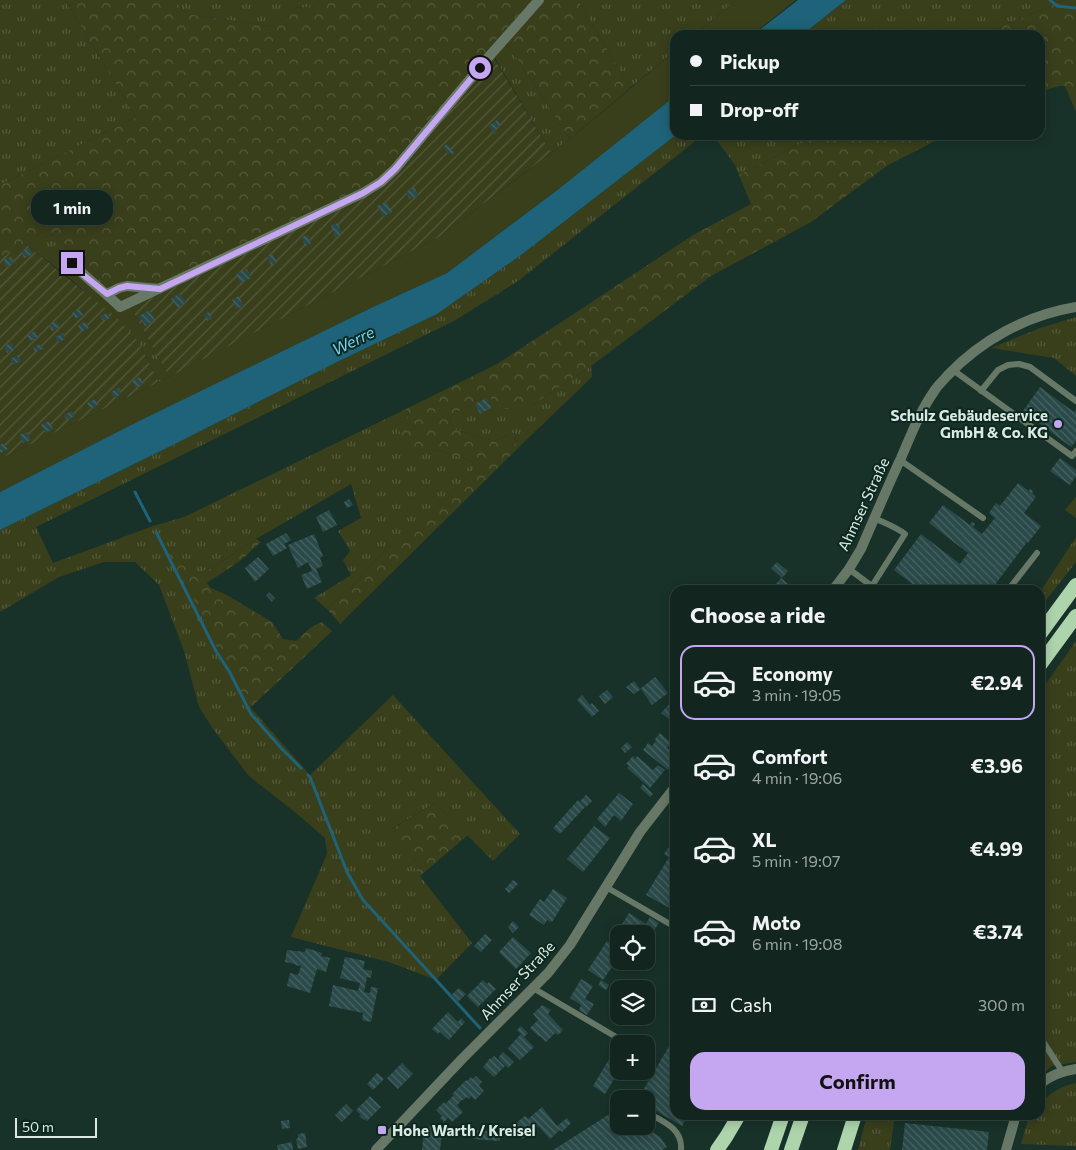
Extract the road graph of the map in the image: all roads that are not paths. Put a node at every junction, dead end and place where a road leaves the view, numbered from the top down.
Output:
1 (539, 0) edge
2 (72, 263) dead end
3 (160, 289) junction
4 (107, 294) junction
5 (1076, 307) edge
6 (954, 370) junction
7 (981, 391) junction
8 (1076, 401) edge
9 (1076, 451) edge
10 (900, 460) junction
11 (874, 518) junction
12 (983, 518) dead end
13 (1037, 553) dead end
14 (849, 569) junction
15 (837, 585) edge
16 (870, 585) edge
17 (876, 585) edge
18 (1012, 585) edge
19 (1076, 585) edge
20 (1076, 616) edge
21 (1045, 627) edge
22 (1045, 658) edge
23 (670, 793) edge
24 (606, 887) junction
25 (670, 924) edge
26 (533, 988) junction
27 (613, 1035) edge
28 (1045, 1045) edge
29 (1076, 1069) edge
30 (1062, 1071) junction
31 (1045, 1080) edge
32 (655, 1118) edge
33 (736, 1120) edge
34 (781, 1120) edge
35 (801, 1120) edge
36 (853, 1120) edge
37 (1015, 1120) edge
38 (725, 1143) edge
39 (376, 1150) edge
40 (681, 1150) edge
41 (716, 1150) edge
42 (771, 1150) edge
43 (791, 1150) edge
44 (844, 1150) edge
45 (1006, 1150) edge

1 - 3 street
2 - 4 street
3 - 4 street
3 - 4 street
5 - 6 street, Ahmser Straße
6 - 7 lane
6 - 10 street, Ahmser Straße
7 - 8 lane
7 - 9 lane
10 - 11 street, Ahmser Straße
10 - 12 lane
11 - 14 street, Ahmser Straße
11 - 17 lane
13 - 18 lane
14 - 15 street, Ahmser Straße
14 - 16 lane
19 - 21 highway
20 - 22 highway
23 - 24 street, Ahmser Straße
24 - 25 lane
24 - 26 street, Ahmser Straße
26 - 27 lane
26 - 39 street, Ahmser Straße
28 - 30 lane
29 - 30 street
30 - 31 street
32 - 40 lane
33 - 38 highway
34 - 42 highway
35 - 43 highway
36 - 44 highway
37 - 45 street
38 - 41 highway

